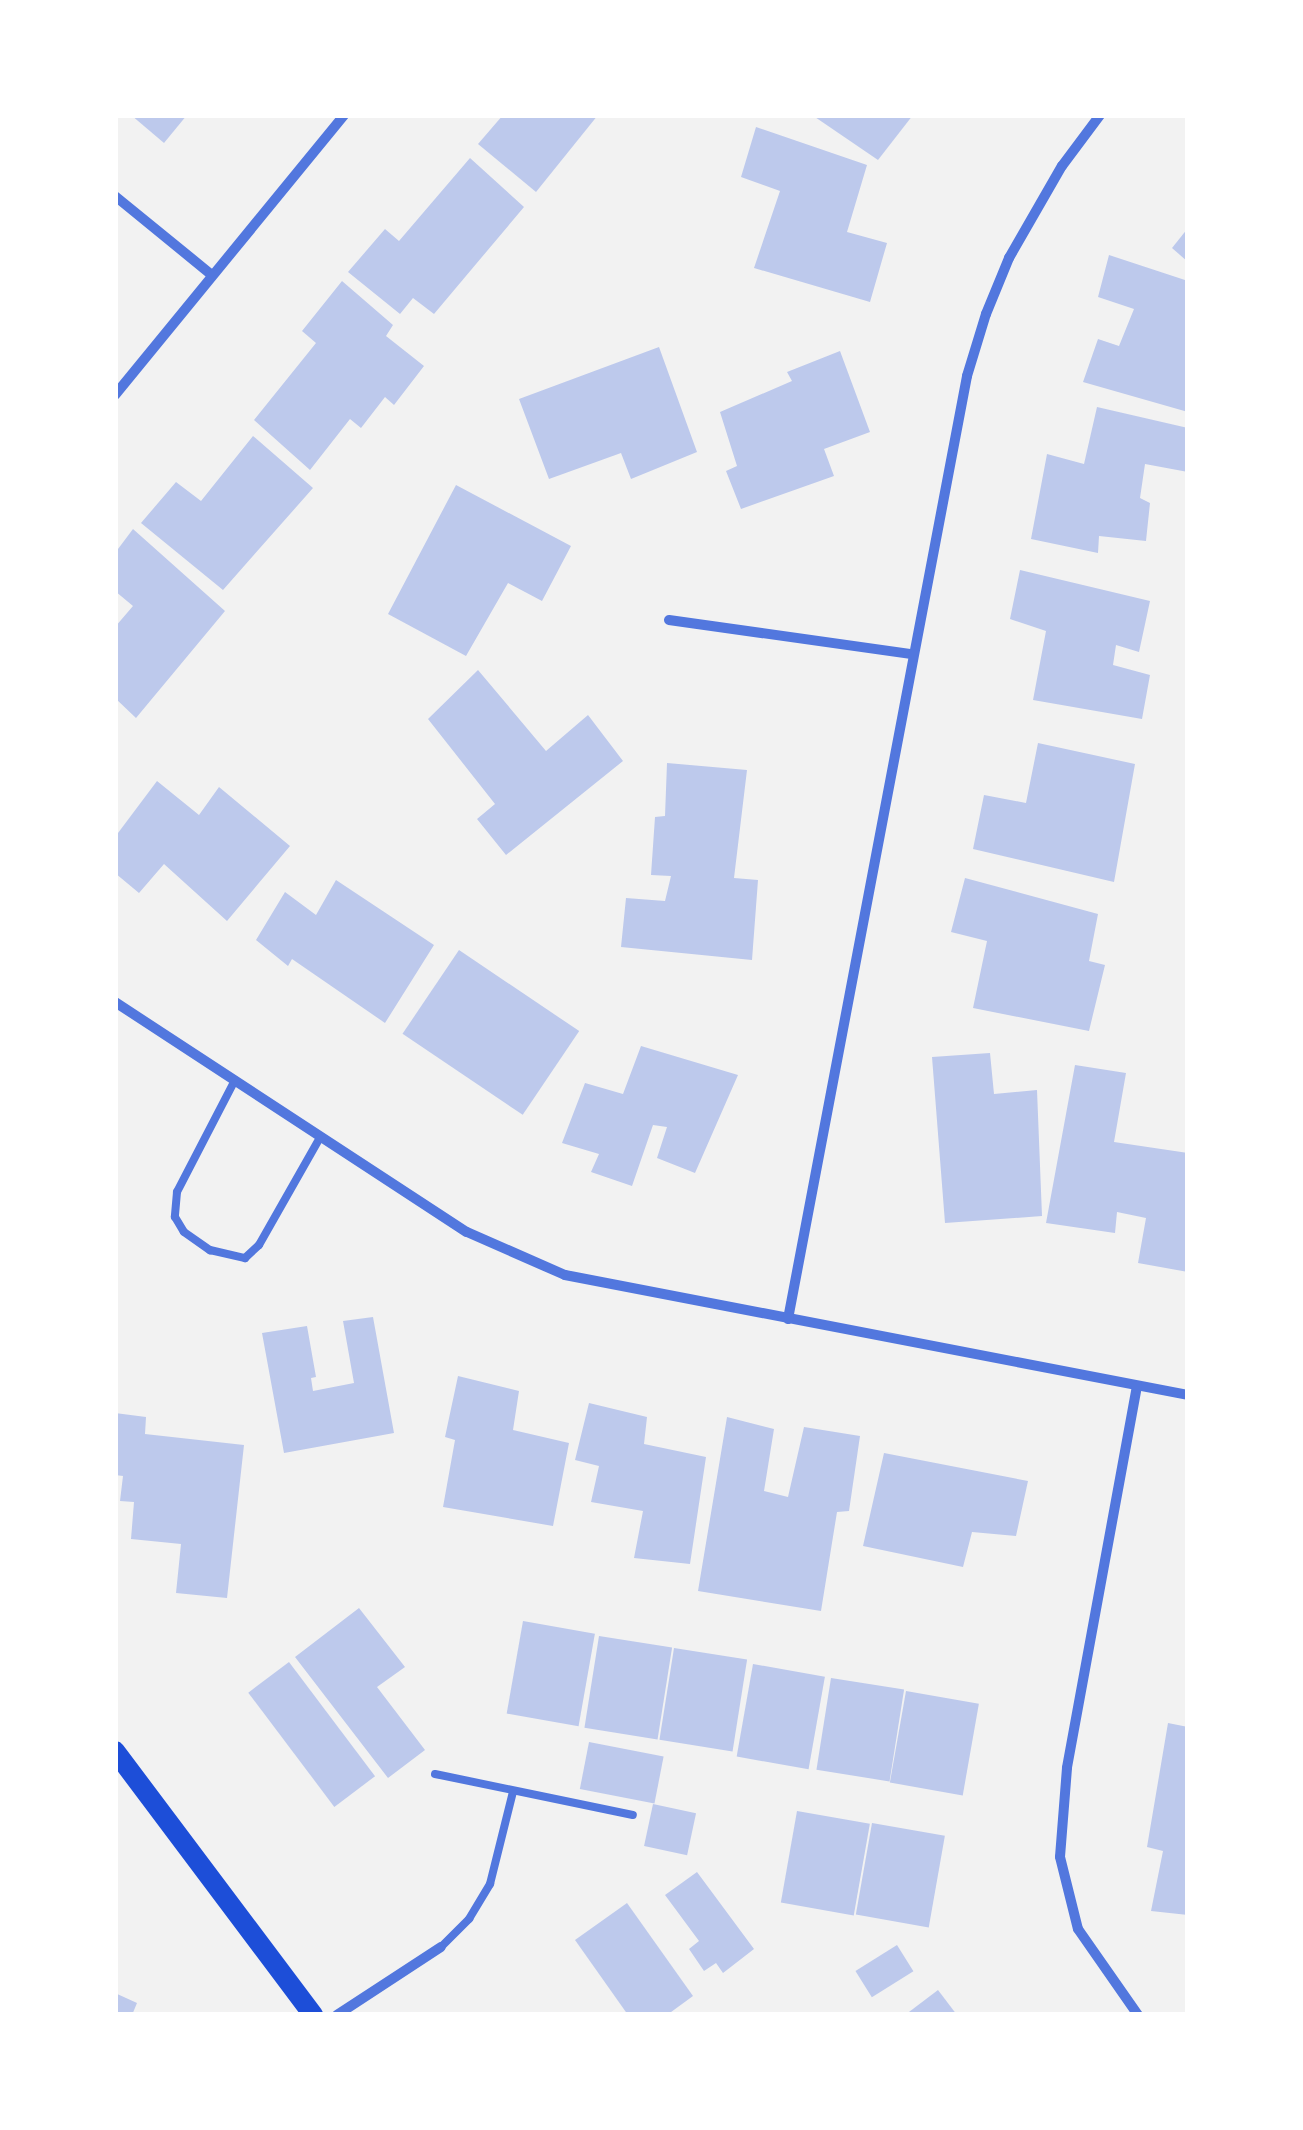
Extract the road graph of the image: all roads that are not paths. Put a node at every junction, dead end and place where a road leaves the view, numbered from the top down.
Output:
1 (344, 115) edge
2 (1100, 115) edge
3 (115, 196) edge
4 (212, 275) junction
5 (115, 394) edge
6 (669, 620) dead end
7 (912, 654) junction
8 (115, 1002) edge
9 (235, 1080) junction
10 (321, 1136) junction
11 (788, 1319) junction
12 (1137, 1386) junction
13 (1188, 1395) edge
14 (115, 1751) edge
15 (435, 1774) dead end
16 (512, 1792) junction
17 (632, 1815) dead end
18 (441, 1947) joint
19 (313, 2015) edge
20 (337, 2015) edge
21 (1138, 2015) edge

1 - 4 street
2 - 7 street
3 - 4 street
4 - 5 street
6 - 7 street
7 - 11 street
8 - 9 street
9 - 10 street
9 - 10 lane
10 - 11 street
11 - 12 street
12 - 13 street
12 - 21 street
14 - 19 main road
15 - 16 lane
16 - 17 lane
16 - 18 lane
18 - 20 street

